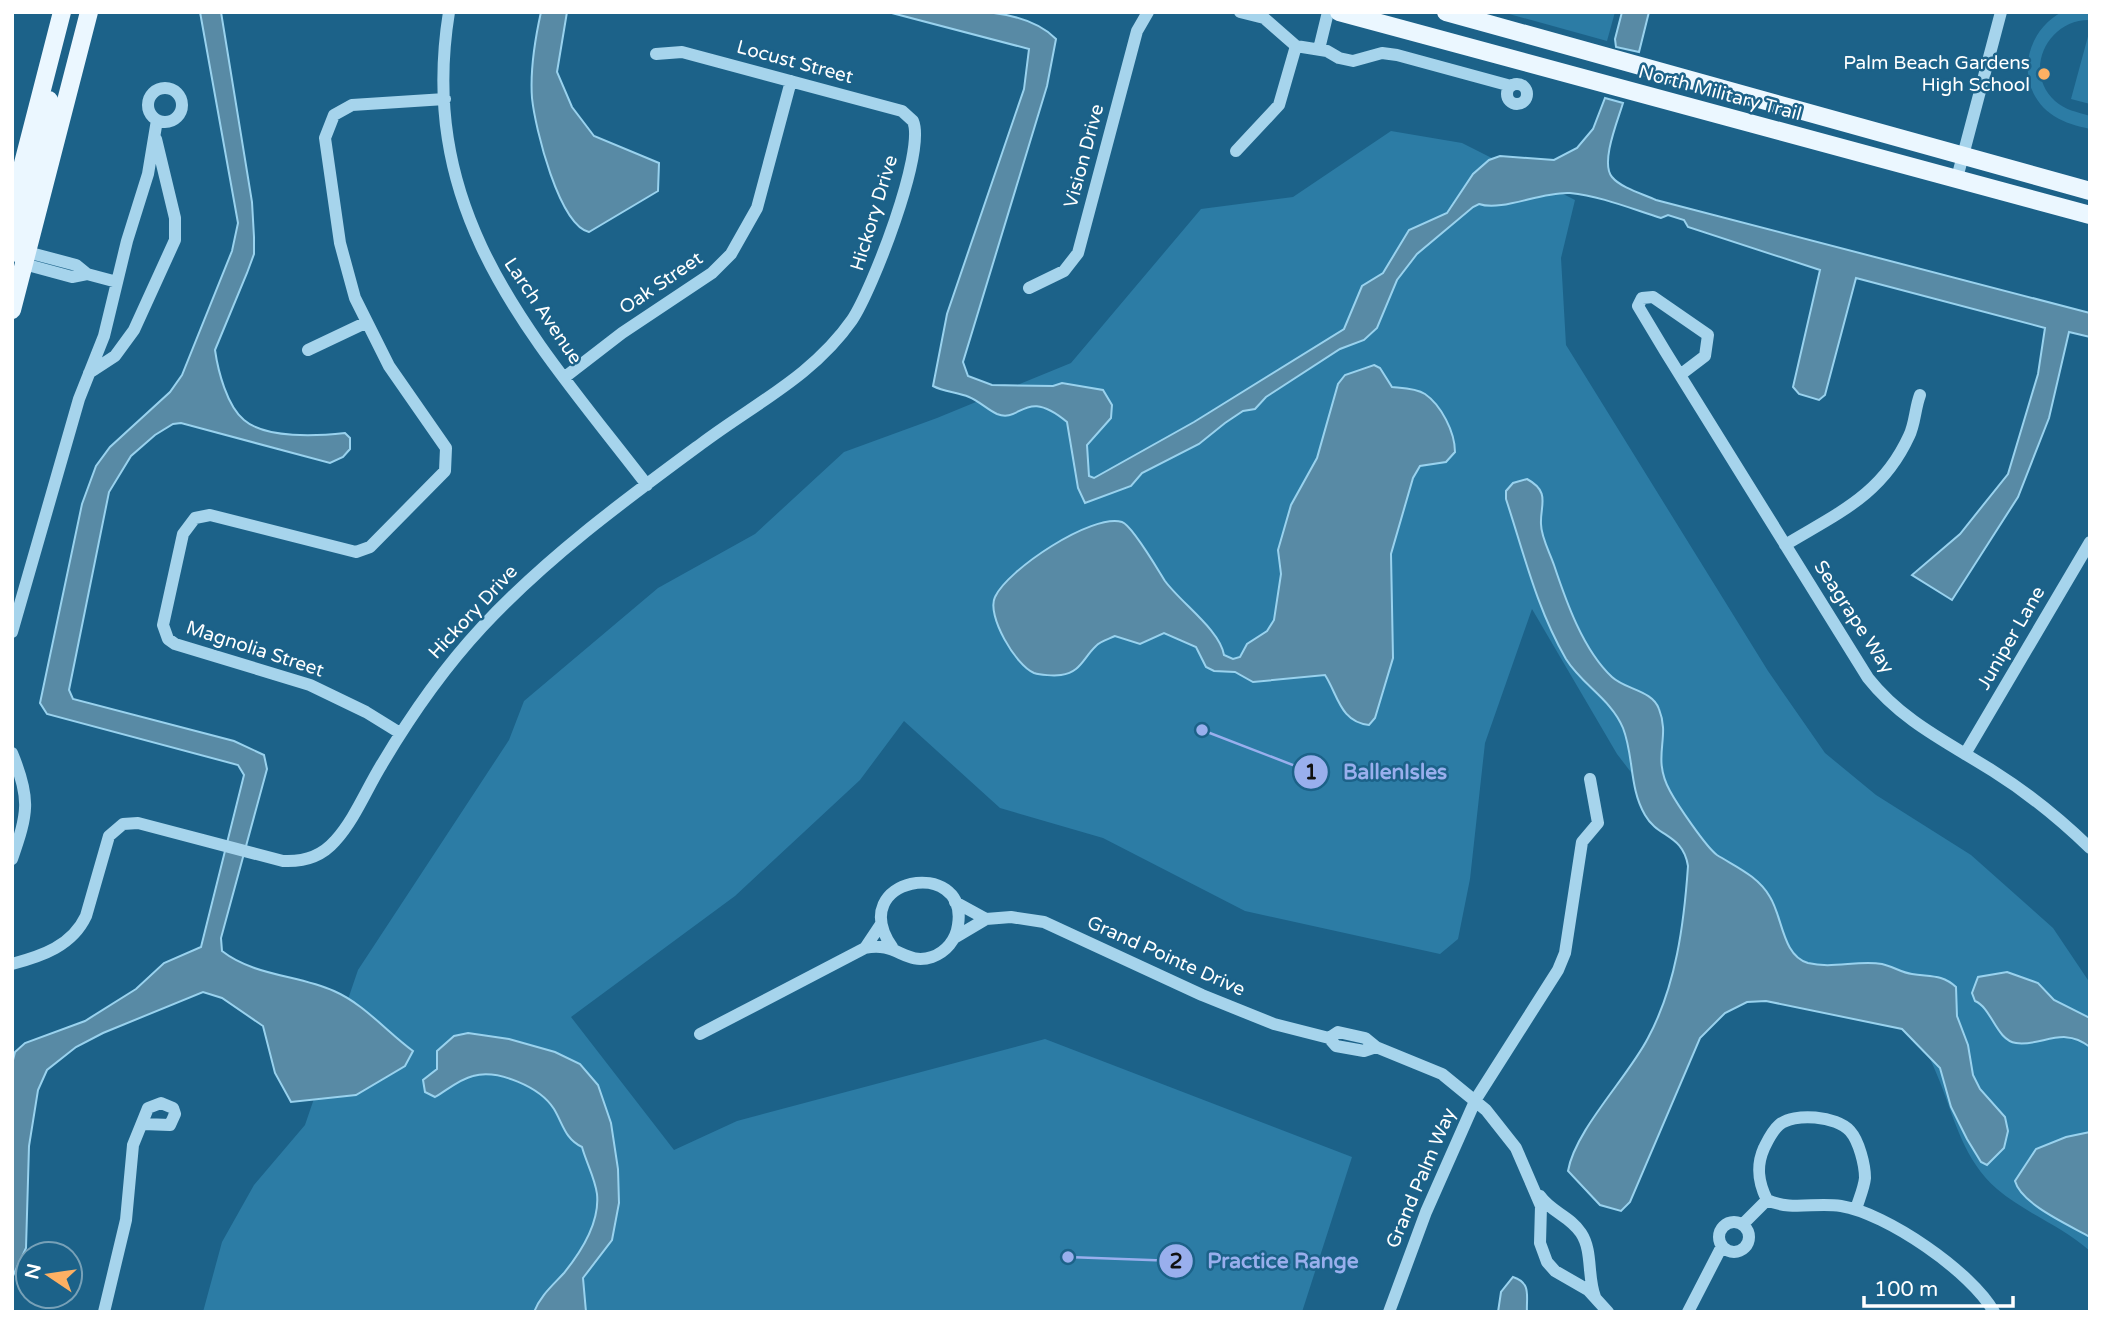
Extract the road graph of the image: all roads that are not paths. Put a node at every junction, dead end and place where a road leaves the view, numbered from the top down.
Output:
1 (62, 12) edge
2 (89, 12) edge
3 (449, 12) edge
4 (1148, 12) edge
5 (1240, 12) edge
6 (1328, 12) edge
7 (1339, 12) edge
8 (1446, 12) edge
9 (2001, 12) edge
10 (1296, 46) junction
11 (1319, 49) junction
12 (656, 54) dead end
13 (44, 81) junction
14 (791, 81) junction
15 (1511, 86) dead end
16 (445, 99) junction
17 (916, 128) joint
18 (1236, 151) dead end
19 (1963, 156) junction
20 (1957, 178) junction
21 (2090, 191) edge
22 (12, 206) edge
23 (2090, 215) edge
24 (26, 258) junction
25 (117, 282) junction
26 (1029, 288) dead end
27 (12, 310) edge
28 (365, 323) junction
29 (308, 350) dead end
30 (89, 373) junction
31 (1680, 375) junction
32 (565, 377) junction
33 (1920, 395) dead end
34 (647, 485) junction
35 (2090, 542) edge
36 (1785, 545) junction
37 (12, 632) edge
38 (400, 733) junction
39 (12, 753) edge
40 (1965, 754) junction
41 (1590, 779) dead end
42 (2090, 848) edge
43 (12, 859) edge
44 (954, 902) junction
45 (986, 919) junction
46 (881, 924) junction
47 (954, 938) junction
48 (892, 947) junction
49 (865, 948) junction
50 (12, 964) edge
51 (700, 1034) dead end
52 (1476, 1099) junction
53 (143, 1124) dead end
54 (1534, 1188) junction
55 (1767, 1200) junction
56 (1856, 1209) junction
57 (1743, 1224) junction
58 (1722, 1246) junction
59 (1595, 1297) junction
60 (104, 1312) edge
61 (1389, 1312) edge
62 (1608, 1312) edge
63 (1688, 1312) edge
64 (1994, 1312) edge

1 - 13 main road
2 - 24 main road
3 - 16 street, Larch Avenue
4 - 26 street, Vision Drive
5 - 10 street
6 - 11 street
7 - 20 main road, North Military Trail
8 - 19 main road, North Military Trail
9 - 19 street
10 - 11 street
10 - 18 street
11 - 15 street
12 - 14 street, Locust Street
13 - 22 main road
13 - 24 main road
14 - 17 street, Locust Street
14 - 32 street, Oak Street
16 - 28 street, Magnolia Street
16 - 32 street, Larch Avenue
17 - 34 street, Hickory Drive
19 - 20 street
19 - 21 main road, North Military Trail
20 - 23 main road, North Military Trail
24 - 25 street
24 - 27 main road
25 - 30 street
25 - 30 street
28 - 29 street
28 - 38 street, Magnolia Street
30 - 37 street
31 - 31 street, Seagrape Way
31 - 36 street, Seagrape Way
32 - 34 street, Larch Avenue
33 - 36 street
34 - 38 street, Hickory Drive
35 - 40 street, Juniper Lane
36 - 40 street, Seagrape Way
38 - 50 street, Hickory Drive
39 - 43 street
40 - 42 street, Seagrape Way
41 - 52 street, Grand Palm Way
44 - 45 street, Grand Pointe Drive
44 - 46 street, Grand Pointe Drive
44 - 47 street
45 - 47 street, Grand Pointe Drive
45 - 52 street, Grand Pointe Drive
46 - 48 street
46 - 49 street, Grand Pointe Drive
47 - 48 street, Grand Pointe Drive
48 - 49 street, Grand Pointe Drive
49 - 51 street, Grand Pointe Drive
52 - 54 street, Grand Pointe Drive
52 - 61 street, Grand Palm Way
53 - 60 street
54 - 59 street
54 - 59 street
55 - 56 street
55 - 56 street
55 - 57 street
56 - 64 street
57 - 58 street
57 - 58 street
58 - 63 street
59 - 62 street

